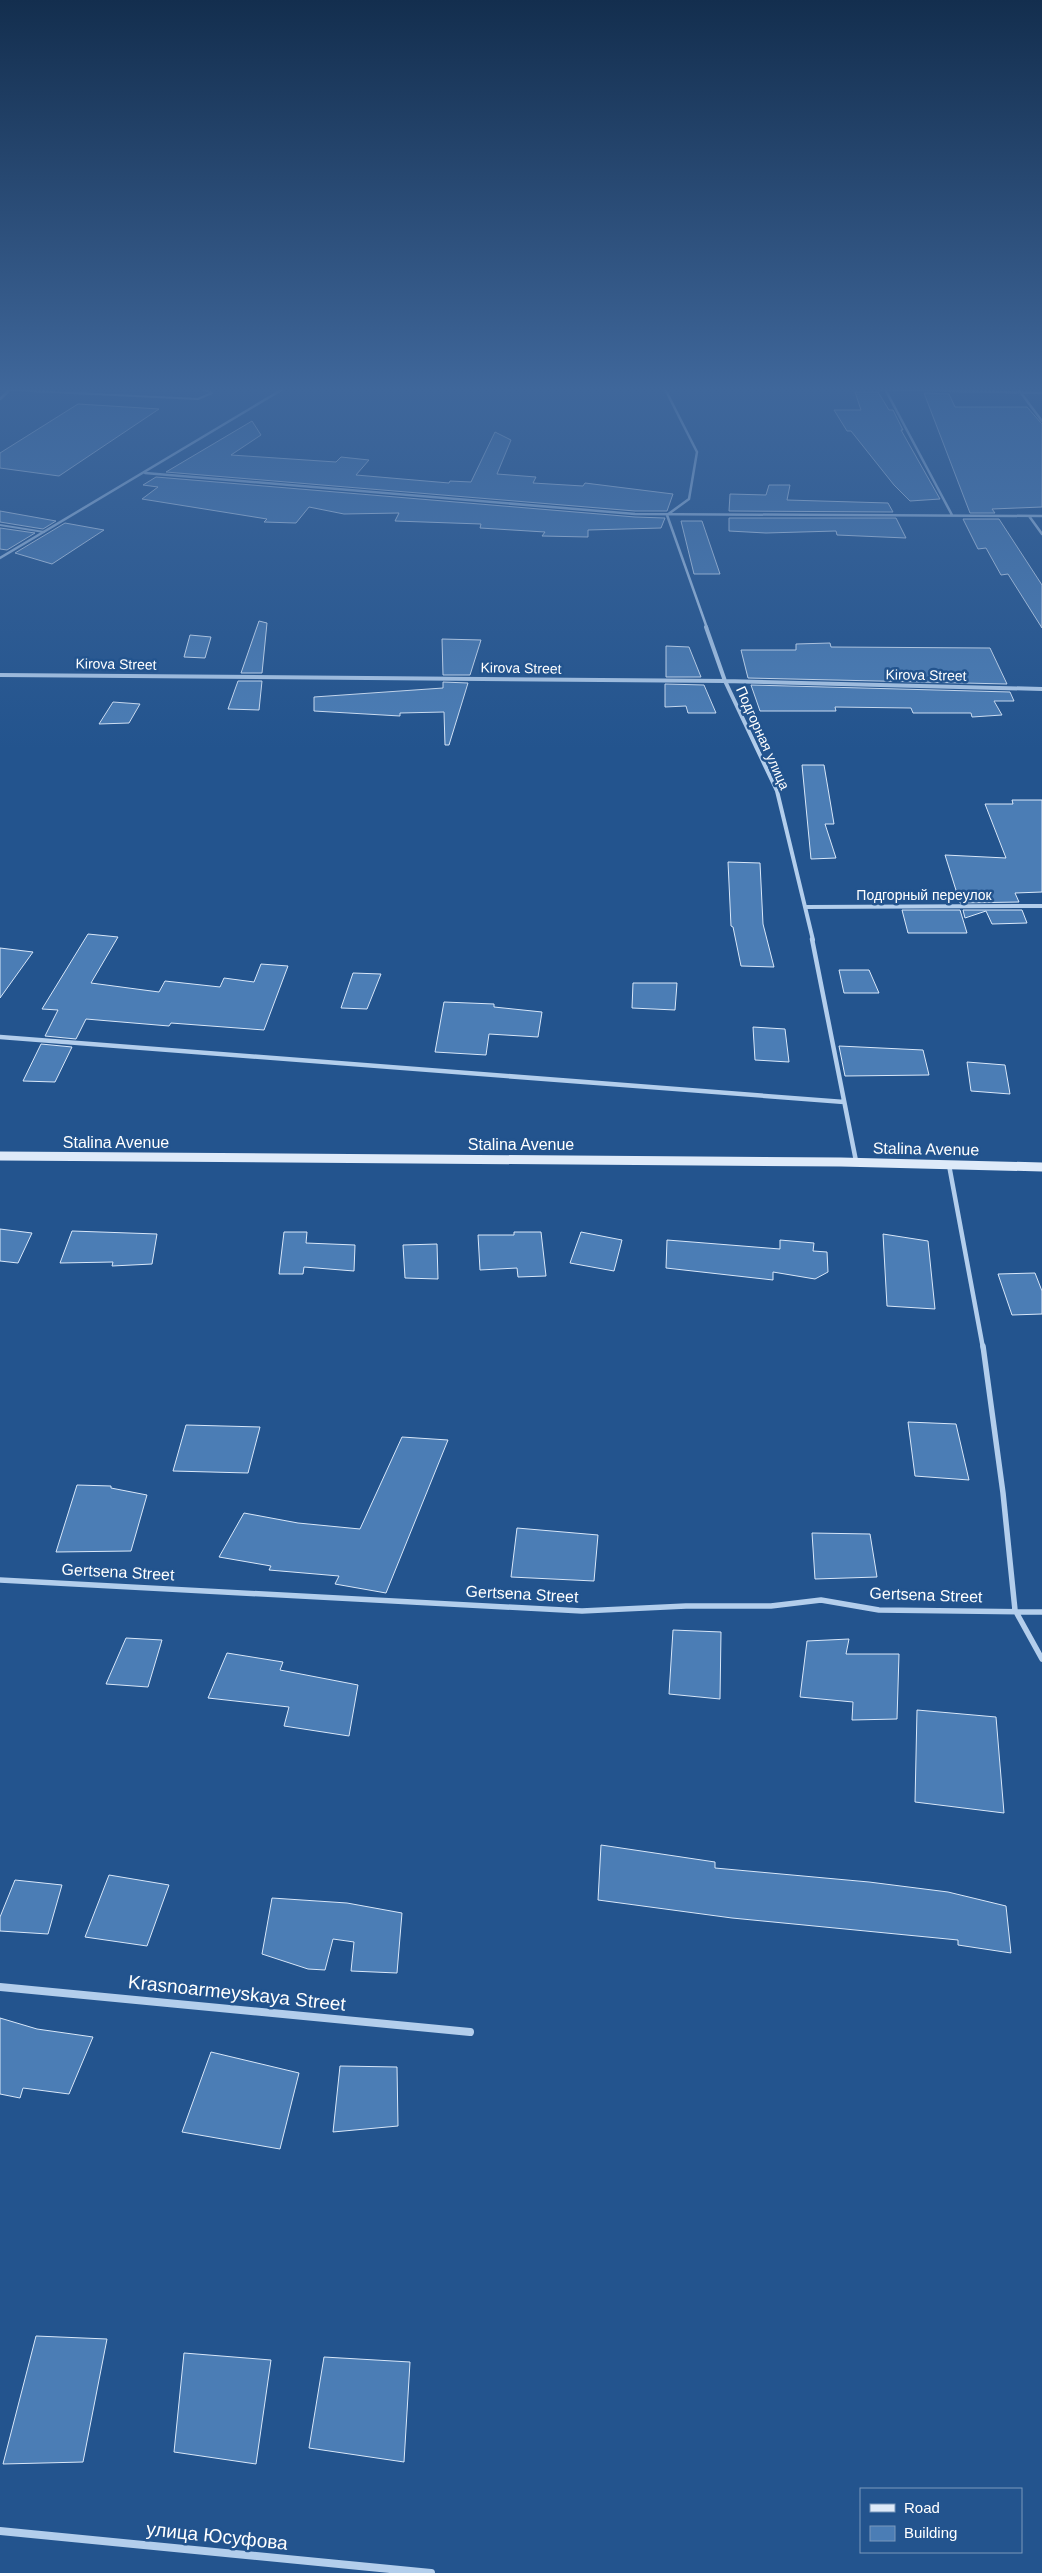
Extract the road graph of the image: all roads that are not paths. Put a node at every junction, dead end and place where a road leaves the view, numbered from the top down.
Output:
1 (83, 509) edge
2 (576, 509) edge
3 (675, 509) edge
4 (949, 509) edge
5 (667, 515) junction
6 (952, 515) junction
7 (1029, 516) junction
8 (1042, 516) edge
9 (0, 525) edge
10 (44, 532) junction
11 (1042, 534) edge
12 (0, 558) edge
13 (0, 675) edge
14 (725, 681) junction
15 (1042, 688) edge
16 (1042, 906) edge
17 (806, 907) junction
18 (0, 1038) edge
19 (844, 1102) junction
20 (0, 1156) edge
21 (841, 1162) junction
22 (949, 1165) junction
23 (1042, 1167) edge
24 (0, 1580) edge
25 (1016, 1610) junction
26 (1042, 1612) edge
27 (1042, 1659) edge
28 (0, 1987) edge
29 (470, 2032) dead end
30 (0, 2531) edge
31 (431, 2573) edge

1 - 10 street
2 - 5 street
3 - 5 street
4 - 6 street
5 - 6 street
5 - 14 street, Подгорная улица
6 - 7 street
7 - 8 street
7 - 11 street
9 - 10 lane
10 - 12 street
13 - 14 street, Kirova Street
14 - 15 street, Kirova Street
14 - 17 street, Подгорная улица
16 - 17 street, Подгорный переулок
17 - 19 street, Подгорная улица
18 - 19 street
19 - 21 street, Подгорная улица
20 - 21 street, Stalina Avenue
21 - 22 street, Stalina Avenue
22 - 23 street, Stalina Avenue
22 - 25 street
24 - 25 street, Gertsena Street
25 - 26 street, Gertsena Street
25 - 27 street
28 - 29 street, Krasnoarmeyskaya Street
30 - 31 street, улица Юсуфова

